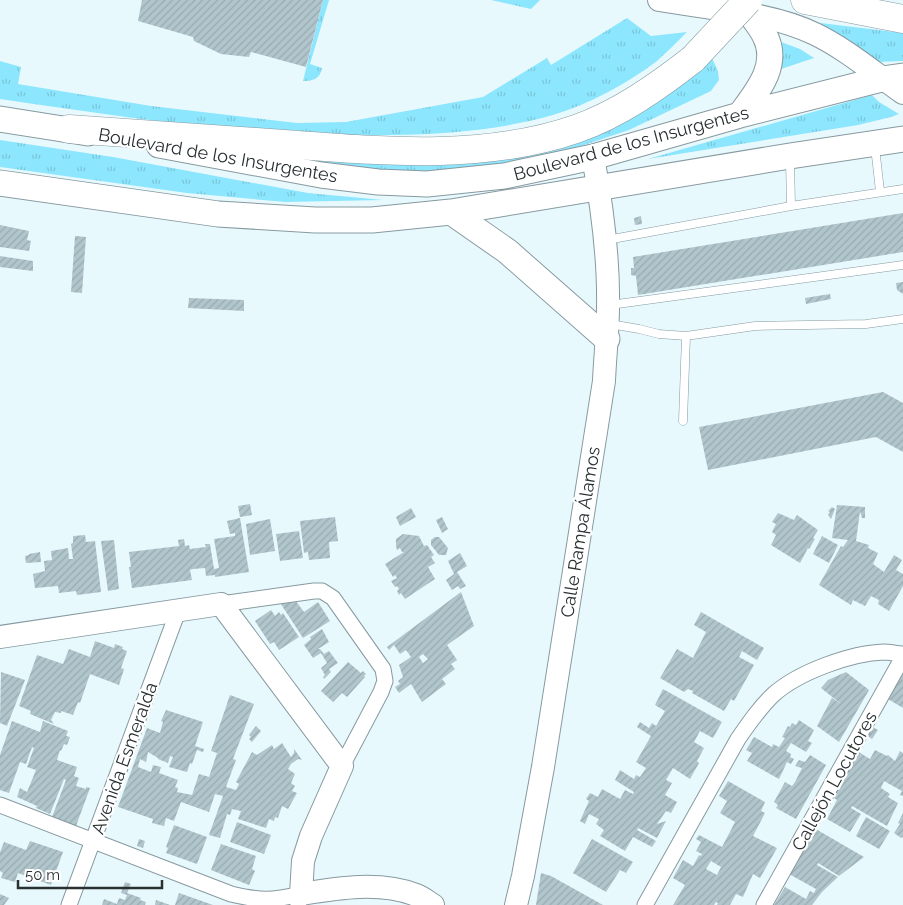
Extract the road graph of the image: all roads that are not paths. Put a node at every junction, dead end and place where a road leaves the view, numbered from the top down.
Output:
1 (659, 0) edge
2 (805, 0) edge
3 (750, 8) edge
4 (903, 19) edge
5 (892, 77) edge
6 (903, 94) edge
7 (740, 114) junction
8 (0, 119) edge
9 (69, 129) junction
10 (903, 139) edge
11 (874, 142) junction
12 (790, 156) junction
13 (594, 157) junction
14 (0, 184) edge
15 (599, 188) junction
16 (903, 189) edge
17 (880, 192) junction
18 (791, 206) junction
19 (451, 212) junction
20 (604, 241) junction
21 (903, 265) edge
22 (903, 319) edge
23 (608, 323) junction
24 (686, 336) junction
25 (683, 420) dead end
26 (220, 604) junction
27 (178, 611) junction
28 (0, 636) edge
29 (903, 656) edge
30 (342, 766) junction
31 (0, 804) edge
32 (93, 842) junction
33 (300, 900) edge
34 (69, 905) edge
35 (433, 905) edge
36 (516, 905) edge
37 (645, 905) edge
38 (764, 905) edge

1 - 3 street
2 - 4 highway
3 - 5 street
3 - 7 main road
3 - 9 highway, bridge
5 - 6 street
5 - 7 main road, Boulevard de los Insurgentes
7 - 13 main road, Boulevard de los Insurgentes
8 - 9 main road, Boulevard de los Insurgentes
9 - 13 main road, Boulevard de los Insurgentes
10 - 11 main road, Boulevard de los Insurgentes
11 - 12 main road, Boulevard de los Insurgentes
11 - 17 lane
12 - 15 main road, Boulevard de los Insurgentes
12 - 18 lane
13 - 15 street, Calle Rampa Álamos
14 - 19 main road, Boulevard de los Insurgentes
15 - 19 main road, Boulevard de los Insurgentes
15 - 20 street, Calle Rampa Álamos
16 - 17 lane
17 - 18 lane
18 - 20 lane
19 - 23 main road
20 - 23 street, Calle Rampa Álamos
21 - 23 lane
22 - 24 lane
23 - 24 lane
23 - 36 street, Calle Rampa Álamos
24 - 25 lane
26 - 27 street
26 - 30 street
26 - 30 street
27 - 28 street
27 - 32 street, Avenida Esmeralda
29 - 37 street
29 - 38 street, Callejón Locutores
30 - 33 street
31 - 32 street
32 - 33 street
32 - 34 street, Avenida Esmeralda
33 - 35 street

